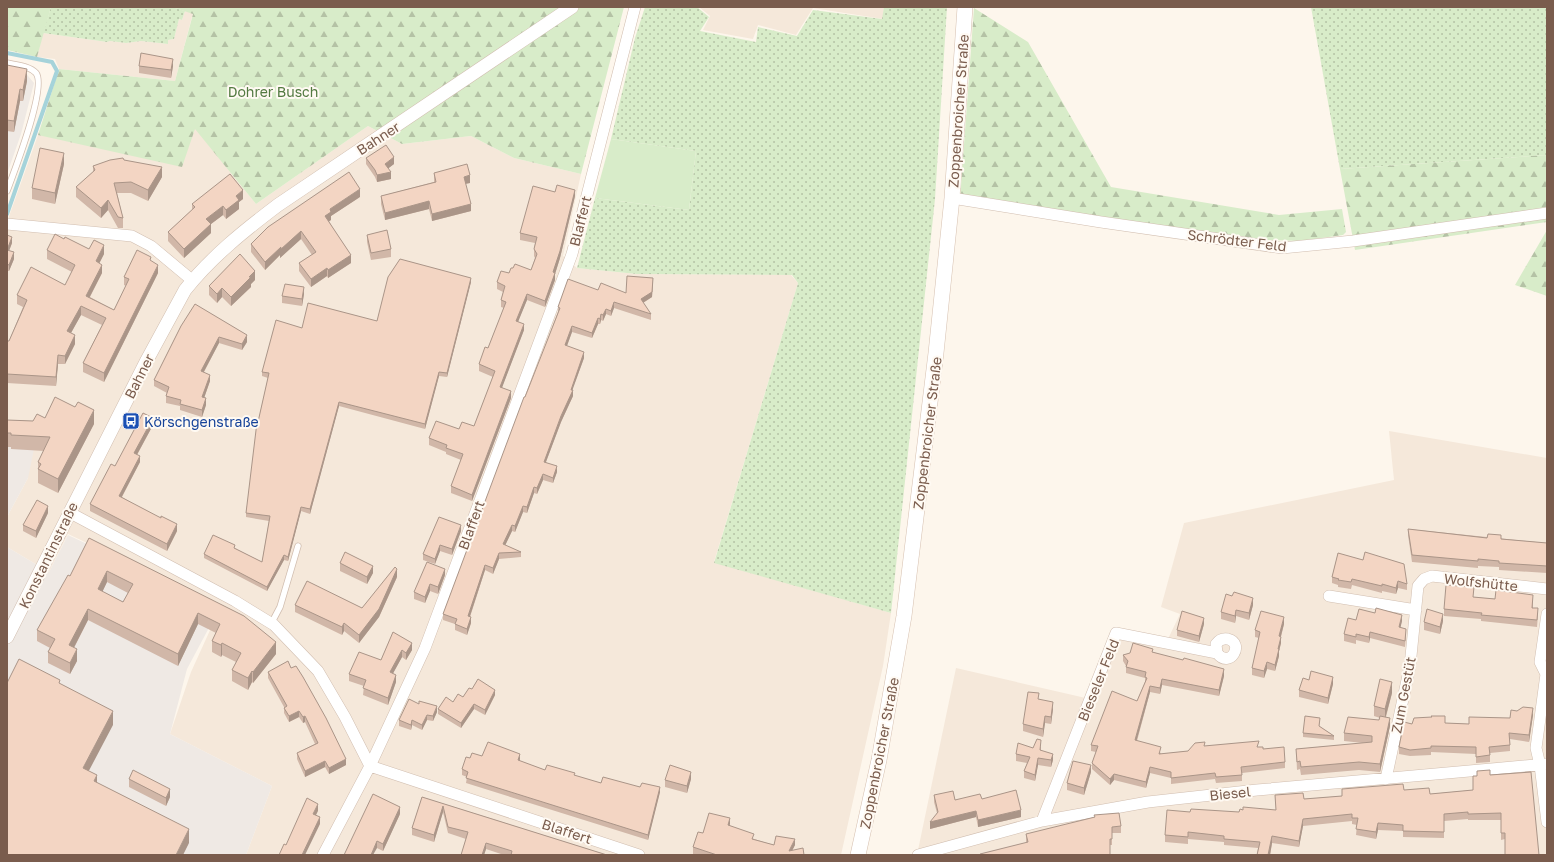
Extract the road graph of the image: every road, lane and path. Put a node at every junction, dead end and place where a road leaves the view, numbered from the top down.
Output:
1 (572, 7) edge
2 (635, 7) edge
3 (964, 7) edge
4 (7, 63) edge
5 (7, 191) edge
6 (952, 198) junction
7 (1547, 213) edge
8 (7, 224) edge
9 (193, 280) junction
10 (78, 494) joint
11 (69, 514) junction
12 (298, 546) dead end
13 (1418, 586) joint
14 (1547, 589) edge
15 (1329, 596) dead end
16 (1416, 610) junction
17 (1547, 614) edge
18 (271, 624) junction
19 (7, 637) edge
20 (1217, 653) dead end
21 (1544, 765) edge
22 (370, 766) junction
23 (1386, 779) junction
24 (1042, 822) junction
25 (1547, 822) edge
26 (323, 855) edge
27 (639, 855) edge
28 (858, 855) edge
29 (918, 855) edge

1 - 9 street, Bahner
2 - 22 street, Blaffert
3 - 6 main road, Zoppenbroicher Straße
4 - 5 lane
6 - 7 street, Schrödter Feld
6 - 28 main road, Zoppenbroicher Straße
8 - 9 street
9 - 10 street, Bahner
10 - 11 street, Konstantinstraße
11 - 18 street
11 - 19 street, Konstantinstraße
12 - 18 lane
13 - 14 street, Wolfshütte
13 - 16 street, Zum Gestüt
15 - 16 street
16 - 23 street, Zum Gestüt
17 - 21 street
18 - 22 street
20 - 24 street, Bieseler Feld
21 - 23 street, Biesel
21 - 25 street
22 - 26 street
22 - 27 street, Blaffert
23 - 24 street, Biesel
24 - 29 street, Biesel

